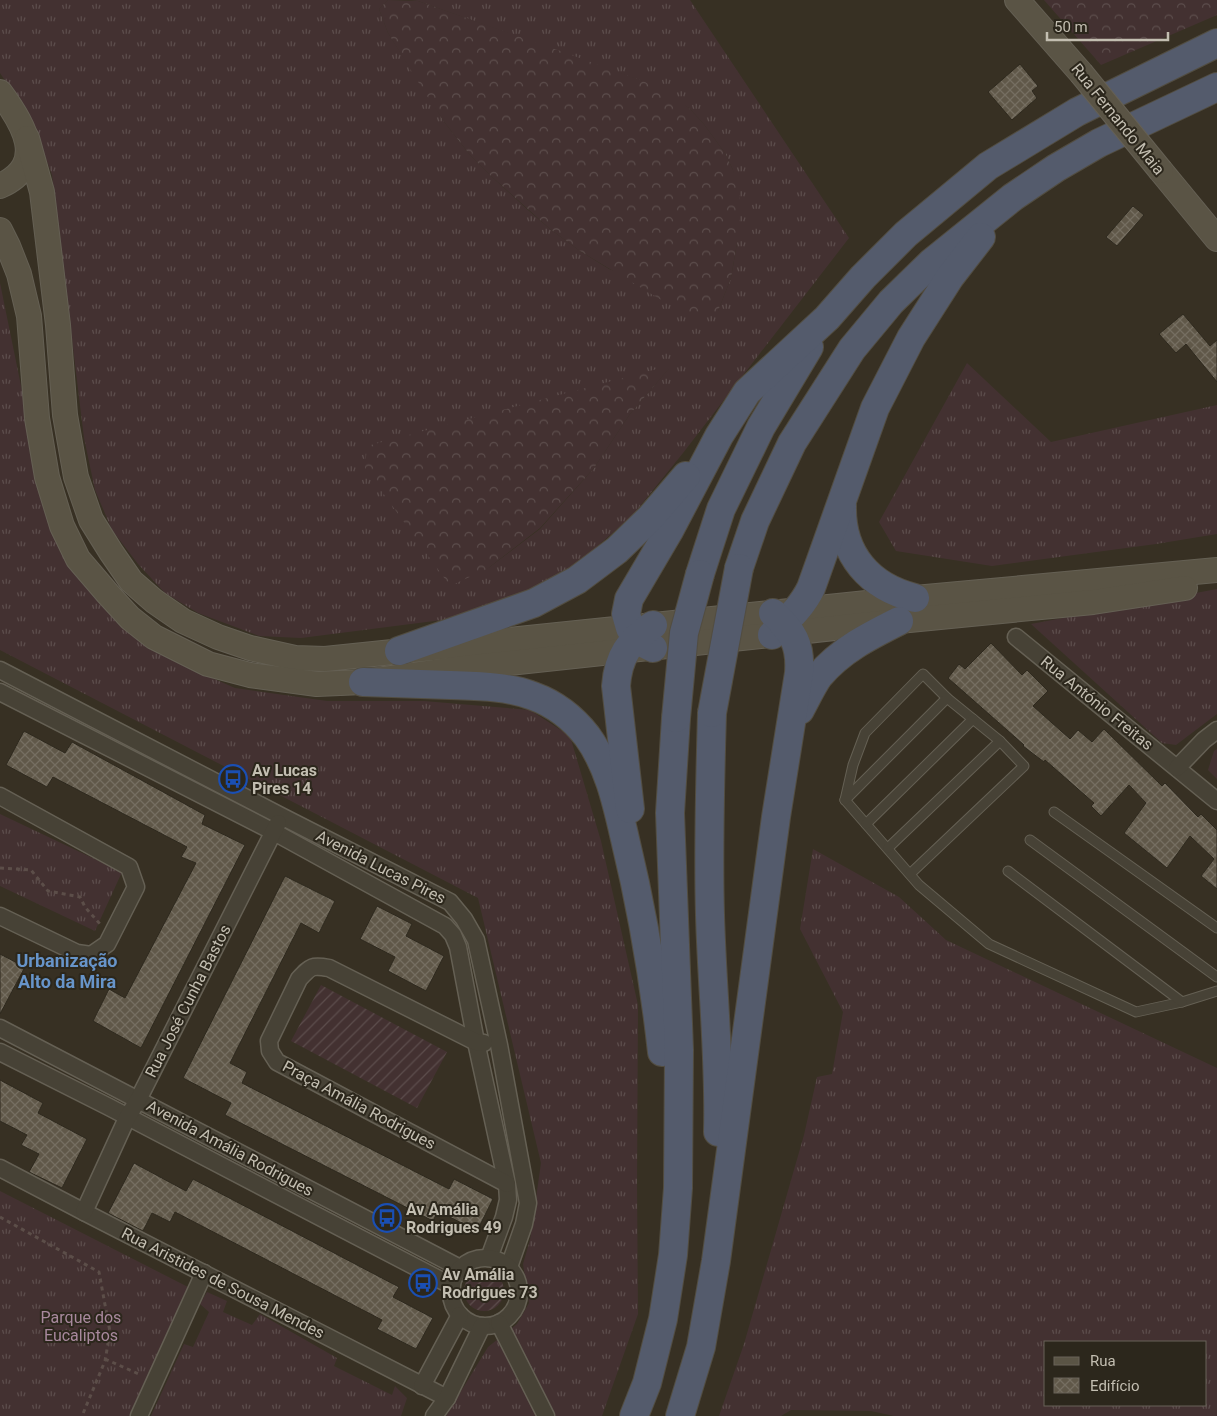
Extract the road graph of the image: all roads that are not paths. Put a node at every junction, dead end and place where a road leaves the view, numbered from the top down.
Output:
1 (1016, 0) edge
2 (1217, 43) edge
3 (1217, 87) edge
4 (0, 92) edge
5 (27, 138) junction
6 (0, 186) edge
7 (1013, 197) junction
8 (0, 230) edge
9 (1217, 239) edge
10 (826, 318) junction
11 (719, 436) junction
12 (842, 501) junction
13 (1217, 570) edge
14 (1217, 583) edge
15 (915, 598) junction
16 (899, 621) junction
17 (783, 623) junction
18 (1016, 637) dead end
19 (640, 638) junction
20 (399, 651) junction
21 (2, 675) edge
22 (363, 682) junction
23 (0, 692) edge
24 (947, 698) junction
25 (973, 719) junction
26 (1217, 730) edge
27 (1000, 741) junction
28 (788, 742) junction
29 (1177, 768) junction
30 (0, 796) edge
31 (845, 800) junction
32 (1217, 801) edge
33 (1054, 812) dead end
34 (281, 816) junction
35 (866, 824) junction
36 (274, 832) junction
37 (1030, 840) dead end
38 (888, 848) junction
39 (1008, 871) dead end
40 (910, 874) junction
41 (636, 886) junction
42 (0, 916) edge
43 (1217, 928) edge
44 (1217, 978) edge
45 (1217, 991) edge
46 (1182, 1002) junction
47 (0, 1028) edge
48 (476, 1042) junction
49 (499, 1045) junction
50 (0, 1052) edge
51 (138, 1100) junction
52 (128, 1118) junction
53 (0, 1168) edge
54 (507, 1184) junction
55 (678, 1188) junction
56 (84, 1212) junction
57 (489, 1258) junction
58 (716, 1261) junction
59 (509, 1267) junction
60 (460, 1268) junction
61 (204, 1273) junction
62 (452, 1286) junction
63 (460, 1315) junction
64 (498, 1323) junction
65 (482, 1326) junction
66 (422, 1386) junction
67 (447, 1398) junction
68 (139, 1416) edge
69 (434, 1416) edge
70 (546, 1416) edge
71 (634, 1416) edge
72 (680, 1416) edge

1 - 9 main road, Rua Fernando Maia, bridge
2 - 10 highway
3 - 7 highway
4 - 5 main road
5 - 6 main road
5 - 20 main road
7 - 12 highway
7 - 58 highway, bridge
8 - 22 main road
10 - 11 highway
10 - 55 highway, bridge
11 - 19 highway
11 - 20 highway
12 - 15 highway
12 - 17 highway
13 - 15 main road
14 - 16 main road
15 - 17 main road
16 - 17 main road
16 - 28 highway
17 - 19 main road
17 - 28 highway
18 - 29 street, Rua António Freitas
19 - 20 main road
19 - 22 main road
19 - 41 highway
21 - 34 street, Avenida Lucas Pires
22 - 41 highway
23 - 36 street, Avenida Lucas Pires
24 - 25 lane
24 - 31 lane
24 - 31 lane
25 - 27 lane
25 - 35 lane
26 - 29 street
27 - 38 lane
27 - 40 lane
28 - 58 highway
29 - 32 street, Rua António Freitas
30 - 42 street
31 - 35 lane
33 - 43 lane
34 - 36 street, Rua José Cunha Bastos
34 - 49 street, Avenida Lucas Pires
35 - 38 lane
36 - 48 street, Avenida Lucas Pires
36 - 51 street, Rua José Cunha Bastos
37 - 44 lane
38 - 40 lane
39 - 46 lane
40 - 46 lane
41 - 55 highway
45 - 46 lane
47 - 51 street, Avenida Amália Rodrigues
48 - 49 street, Praça Amália Rodrigues
48 - 54 street, Avenida Lucas Pires
48 - 54 street, Praça Amália Rodrigues
49 - 59 street, Avenida Lucas Pires
50 - 52 street, Avenida Amália Rodrigues
51 - 52 street, Rua José Cunha Bastos
51 - 60 street, Avenida Amália Rodrigues
52 - 56 street, Rua José Cunha Bastos
52 - 62 street, Avenida Amália Rodrigues
53 - 56 street, Rua Aristides de Sousa Mendes
54 - 57 street, Avenida Lucas Pires
55 - 71 highway
56 - 61 street, Rua Aristides de Sousa Mendes
57 - 59 street
57 - 60 street
58 - 72 highway
59 - 64 street
60 - 62 street
61 - 66 street, Rua Aristides de Sousa Mendes
61 - 68 street
62 - 63 street
63 - 65 street
63 - 66 street
64 - 65 street
64 - 70 street
65 - 67 street
66 - 67 street, Rua Aristides de Sousa Mendes
67 - 69 street

